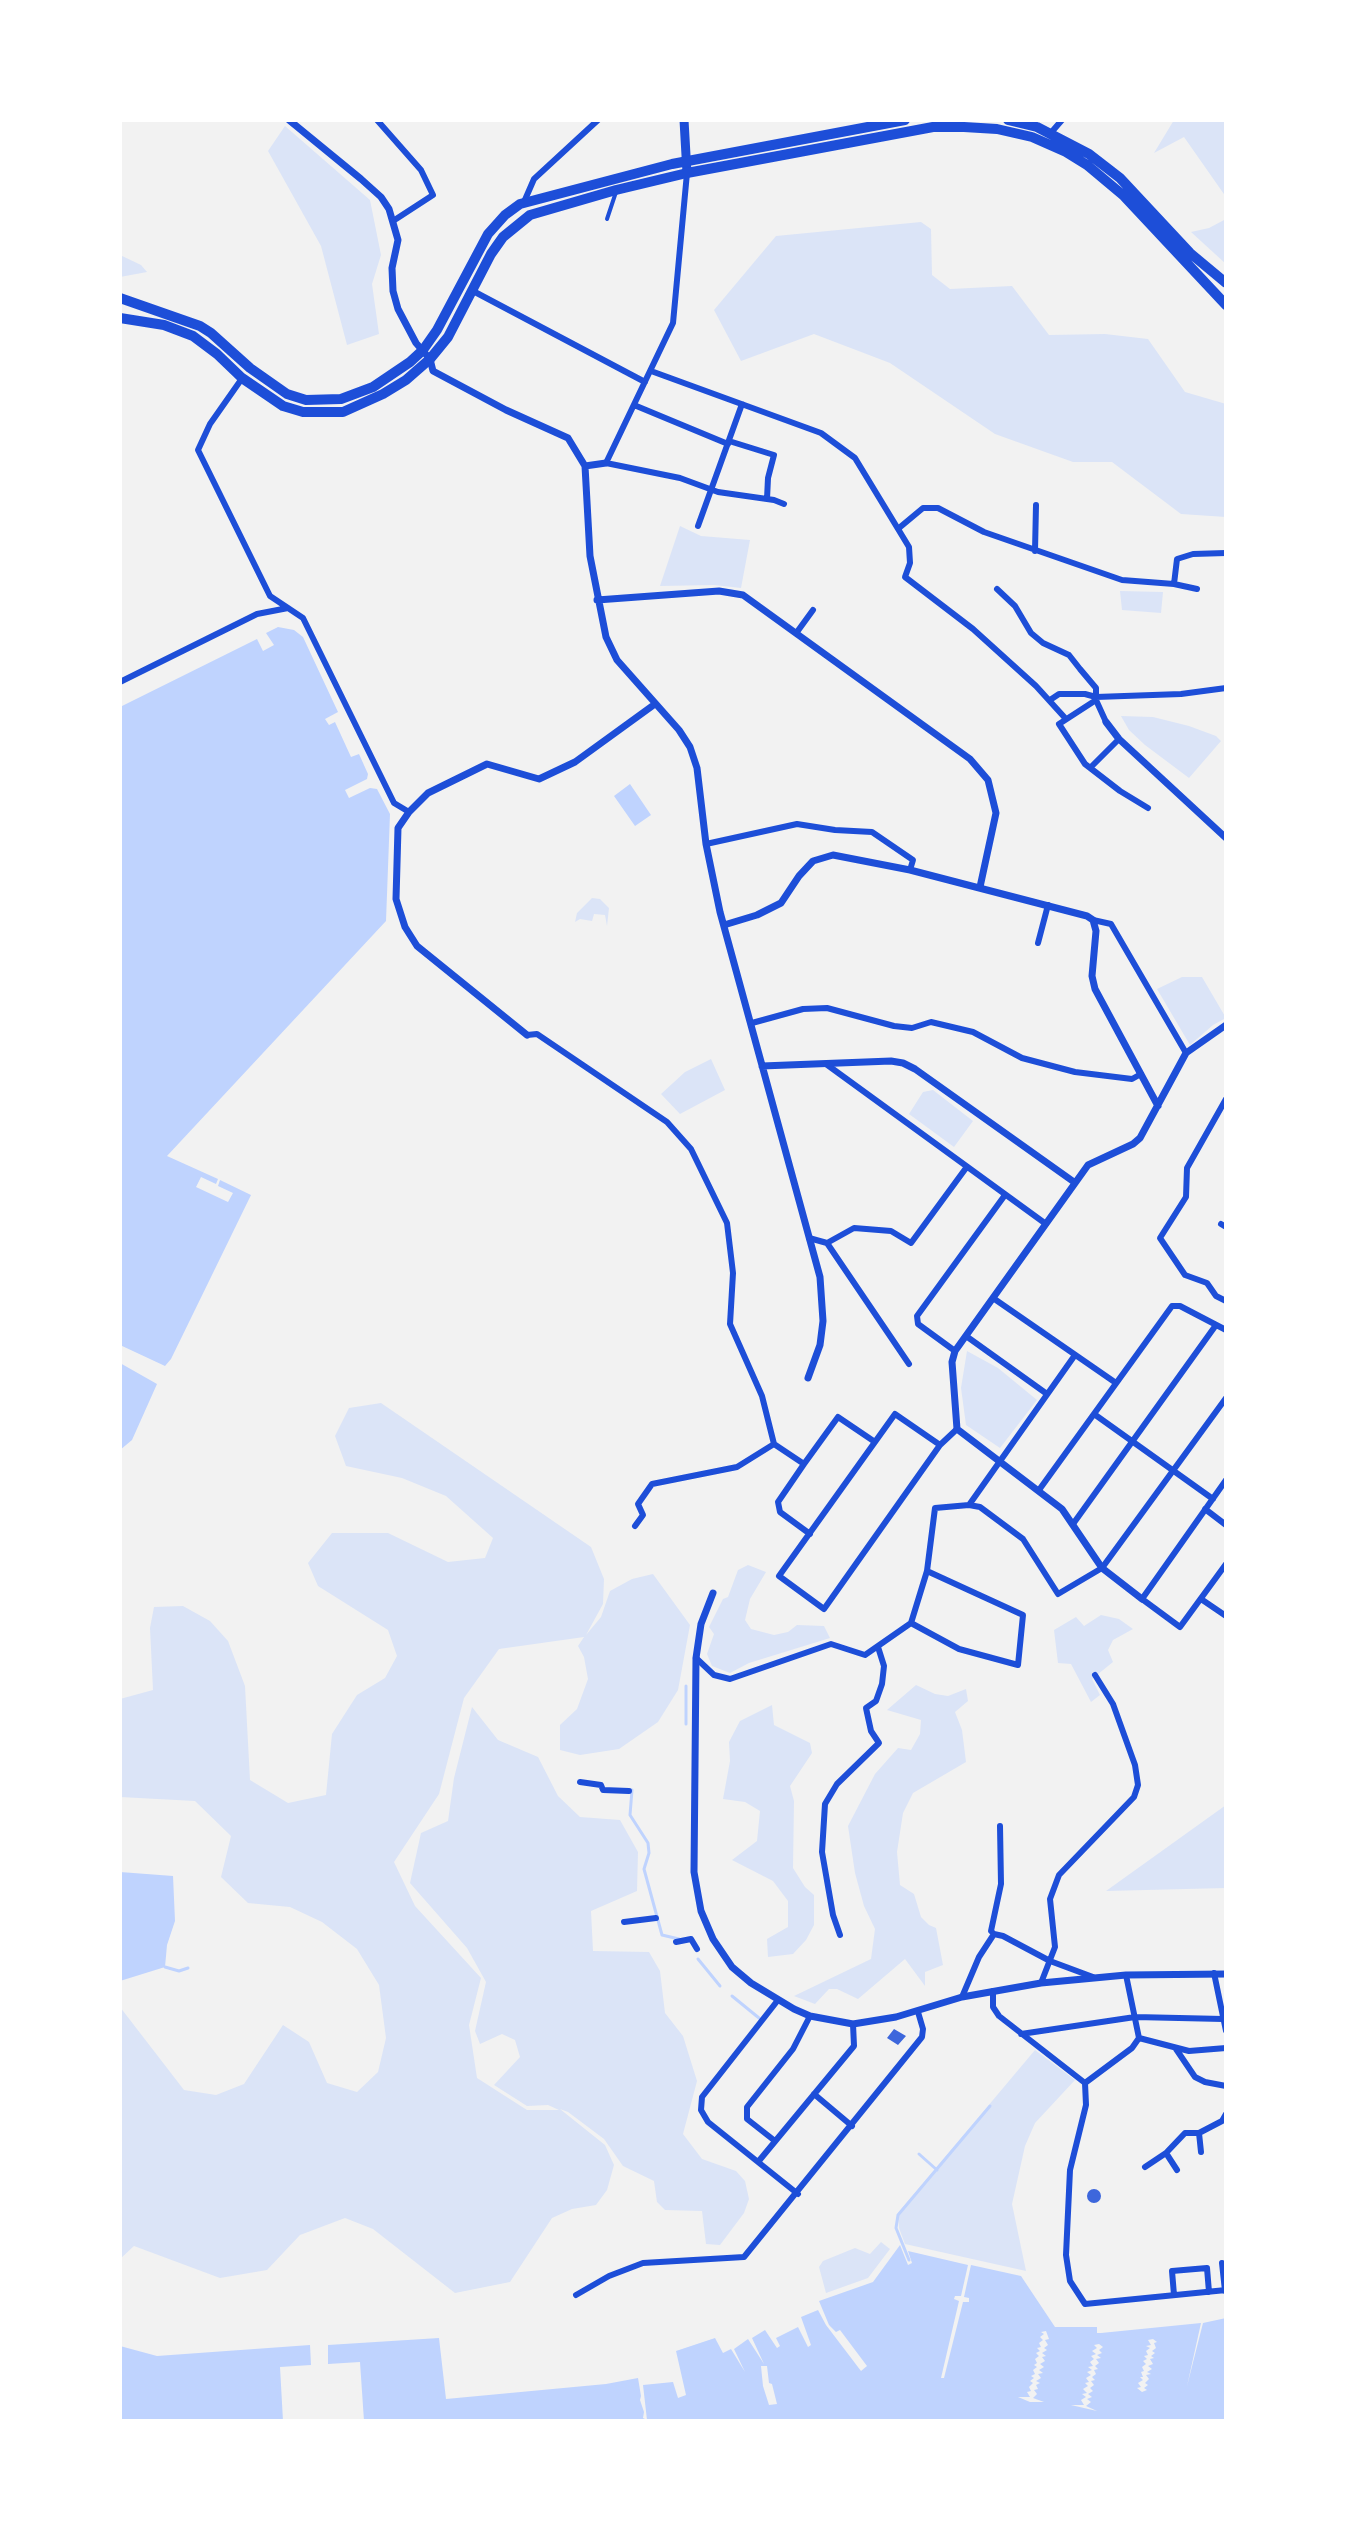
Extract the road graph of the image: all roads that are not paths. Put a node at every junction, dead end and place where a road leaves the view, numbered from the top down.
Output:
1 (289, 120) edge
2 (377, 120) edge
3 (598, 120) edge
4 (684, 120) edge
5 (905, 120) edge
6 (1008, 120) edge
7 (1062, 120) edge
8 (1047, 138) junction
9 (687, 167) junction
10 (616, 190) junction
11 (524, 202) junction
12 (607, 219) dead end
13 (393, 221) junction
14 (1226, 283) edge
15 (473, 291) junction
16 (120, 298) edge
17 (1226, 305) edge
18 (120, 318) edge
19 (426, 354) junction
20 (250, 368) junction
21 (651, 371) junction
22 (242, 378) junction
23 (645, 382) junction
24 (742, 404) junction
25 (634, 405) junction
26 (729, 443) junction
27 (606, 463) junction
28 (585, 466) junction
29 (712, 489) junction
30 (767, 499) junction
31 (784, 504) dead end
32 (1036, 505) dead end
33 (698, 526) dead end
34 (899, 528) junction
35 (1035, 551) junction
36 (1226, 553) edge
37 (1174, 584) junction
38 (997, 589) dead end
39 (1197, 589) dead end
40 (597, 600) junction
41 (288, 608) junction
42 (813, 610) dead end
43 (797, 632) junction
44 (120, 682) edge
45 (1226, 688) edge
46 (1096, 698) junction
47 (1050, 700) junction
48 (655, 704) junction
49 (1066, 719) junction
50 (1106, 722) joint
51 (1119, 739) junction
52 (1090, 768) junction
53 (1148, 808) dead end
54 (409, 812) junction
55 (1226, 838) edge
56 (706, 844) junction
57 (910, 870) junction
58 (980, 887) junction
59 (1048, 905) junction
60 (1093, 920) junction
61 (724, 925) junction
62 (1038, 943) dead end
63 (752, 1023) junction
64 (1226, 1025) edge
65 (527, 1035) joint
66 (1186, 1053) junction
67 (825, 1064) junction
68 (762, 1066) junction
69 (1141, 1074) junction
70 (1226, 1099) edge
71 (1158, 1106) junction
72 (966, 1168) junction
73 (1074, 1182) junction
74 (1005, 1195) junction
75 (1046, 1224) junction
76 (809, 1238) junction
77 (827, 1243) junction
78 (993, 1298) junction
79 (1226, 1301) edge
80 (1216, 1325) junction
81 (1226, 1330) edge
82 (966, 1336) junction
83 (955, 1351) junction
84 (1075, 1355) junction
85 (909, 1364) dead end
86 (808, 1378) dead end
87 (1116, 1383) junction
88 (1047, 1394) junction
89 (1226, 1398) edge
90 (1094, 1414) junction
91 (957, 1429) junction
92 (875, 1442) junction
93 (1133, 1442) junction
94 (774, 1444) junction
95 (940, 1445) junction
96 (1000, 1461) junction
97 (804, 1464) junction
98 (1174, 1471) junction
99 (1226, 1480) edge
100 (1039, 1490) junction
101 (1213, 1499) junction
102 (969, 1505) junction
103 (1205, 1509) junction
104 (1073, 1524) junction
105 (1226, 1525) edge
106 (635, 1526) dead end
107 (810, 1534) junction
108 (1226, 1564) edge
109 (1102, 1568) junction
110 (927, 1571) junction
111 (713, 1593) dead end
112 (1142, 1599) junction
113 (1201, 1599) junction
114 (1226, 1616) edge
115 (911, 1623) junction
116 (878, 1647) junction
117 (696, 1658) junction
118 (1095, 1675) dead end
119 (580, 1782) dead end
120 (629, 1791) dead end
121 (1000, 1826) dead end
122 (656, 1918) dead end
123 (624, 1922) dead end
124 (994, 1934) junction
125 (840, 1935) dead end
126 (676, 1942) dead end
127 (697, 1949) dead end
128 (1050, 1961) junction
129 (1214, 1973) junction
130 (1226, 1974) edge
131 (1126, 1975) junction
132 (1096, 1978) junction
133 (1041, 1983) junction
134 (993, 1991) junction
135 (962, 1997) junction
136 (778, 2000) junction
137 (918, 2012) junction
138 (810, 2016) junction
139 (1135, 2017) junction
140 (1223, 2019) junction
141 (853, 2024) junction
142 (1226, 2031) edge
143 (1021, 2034) junction
144 (1139, 2038) junction
145 (1226, 2048) edge
146 (1176, 2049) junction
147 (1085, 2083) junction
148 (1226, 2086) edge
149 (814, 2094) junction
150 (1226, 2114) edge
151 (852, 2126) junction
152 (1199, 2133) junction
153 (775, 2141) junction
154 (1201, 2152) dead end
155 (1166, 2153) junction
156 (758, 2162) junction
157 (1145, 2167) dead end
158 (1177, 2170) dead end
159 (798, 2194) junction
160 (1222, 2263) dead end
161 (1226, 2290) edge
162 (1209, 2292) junction
163 (576, 2295) dead end
164 (1174, 2295) junction

1 - 13 street
2 - 13 street
3 - 11 street
4 - 9 main road
5 - 9 highway
6 - 8 highway
7 - 8 street
8 - 9 highway
8 - 14 highway
8 - 17 highway
9 - 10 highway
9 - 11 highway
9 - 21 street
10 - 12 street
10 - 15 highway
11 - 19 highway
13 - 19 street
15 - 19 highway
15 - 23 street
16 - 20 highway
18 - 22 highway
19 - 20 highway
19 - 22 highway
19 - 28 street
20 - 22 street
21 - 23 street
21 - 24 street
22 - 41 street
23 - 25 street
24 - 26 street
24 - 34 street
25 - 26 street
25 - 27 street
26 - 29 street
26 - 30 street
27 - 28 street
27 - 29 street
28 - 40 street
29 - 30 street
29 - 33 street
30 - 31 street
32 - 35 street
34 - 35 street
34 - 47 street
35 - 37 street
36 - 37 street
37 - 39 street
38 - 46 street
40 - 43 street
40 - 48 street
41 - 44 street
41 - 54 street
42 - 43 street
43 - 58 street
45 - 46 street
46 - 47 street
46 - 49 street
46 - 50 street
47 - 49 street
48 - 54 street
48 - 56 street
49 - 52 street
50 - 51 street
51 - 52 street
51 - 55 street
52 - 53 street
54 - 65 street
56 - 57 street
56 - 61 street
57 - 58 street
57 - 61 street
58 - 59 street
59 - 60 street
59 - 62 street
60 - 66 street
60 - 69 street
61 - 63 street
63 - 68 street
63 - 69 street
64 - 66 street
65 - 94 street
66 - 71 street
67 - 68 street
67 - 72 street
67 - 73 street
68 - 76 street
69 - 71 street
70 - 79 street
71 - 73 street
72 - 74 street
72 - 77 street
73 - 75 street
74 - 75 street
74 - 83 street
75 - 78 street
76 - 77 street
76 - 86 street
77 - 85 street
78 - 82 street
78 - 84 street
80 - 81 street
80 - 87 street
80 - 93 street
82 - 83 street
82 - 88 street
83 - 91 street
84 - 87 street
84 - 88 street
87 - 90 street
88 - 96 street
89 - 98 street
90 - 93 street
90 - 100 street
91 - 95 street
91 - 96 street
92 - 95 street
92 - 97 street
92 - 107 street
93 - 98 street
93 - 104 street
94 - 97 street
94 - 106 street
95 - 107 street
96 - 100 street
96 - 102 street
97 - 107 street
98 - 101 street
98 - 109 street
99 - 101 street
100 - 104 street
101 - 103 street
102 - 109 street
102 - 110 street
103 - 105 street
103 - 112 street
104 - 109 street
108 - 113 street
109 - 112 street
110 - 115 street
110 - 115 street
111 - 117 street
112 - 113 street
113 - 114 street
115 - 116 street
116 - 117 street
116 - 125 street
117 - 136 street
118 - 128 street
119 - 120 street
121 - 124 street
122 - 123 street
124 - 128 street
124 - 135 street
126 - 127 street
128 - 132 street
128 - 133 street
129 - 130 street
129 - 131 street
129 - 140 street
131 - 132 street
131 - 139 street
132 - 133 street
133 - 134 street
134 - 135 street
134 - 143 street
135 - 137 street
136 - 138 street
136 - 156 street
137 - 141 street
137 - 151 street
138 - 141 street
138 - 153 street
139 - 140 street
139 - 143 street
139 - 144 street
140 - 142 street
141 - 149 street
143 - 147 street
144 - 146 street
144 - 147 street
145 - 146 street
146 - 148 street
147 - 164 street
149 - 151 street
149 - 153 street
150 - 152 street
151 - 159 street
152 - 154 street
152 - 155 street
153 - 156 street
155 - 157 street
155 - 158 street
156 - 159 street
159 - 163 street
160 - 161 street
161 - 162 street
162 - 164 street
162 - 164 street

